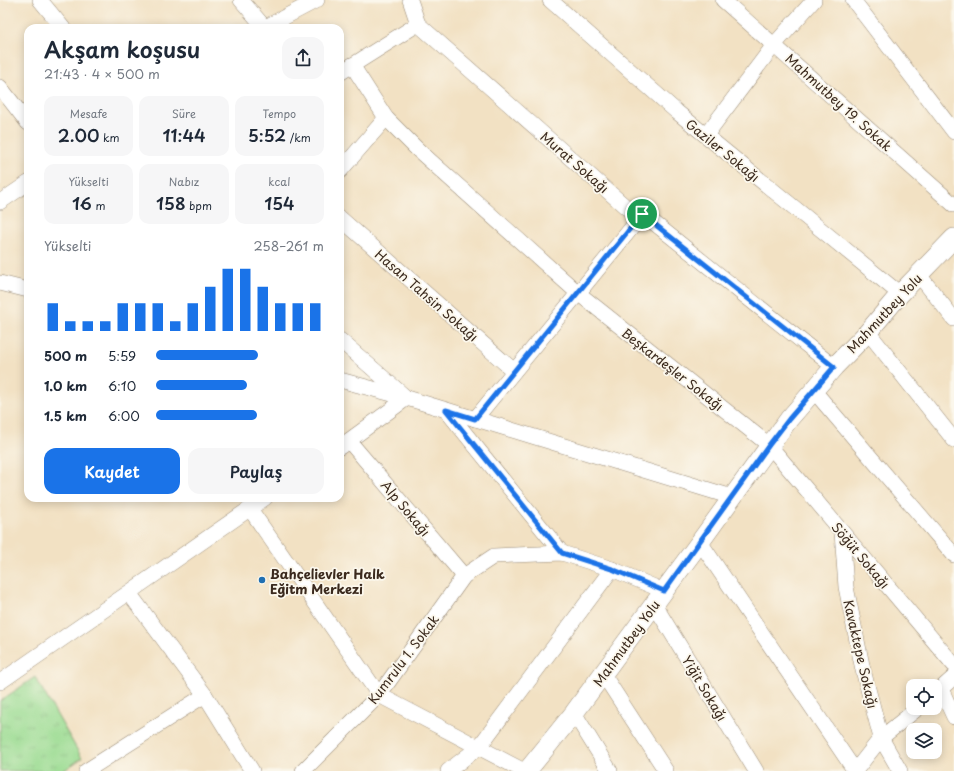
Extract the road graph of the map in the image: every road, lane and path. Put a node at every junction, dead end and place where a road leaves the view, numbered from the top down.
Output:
1 (40, 0) edge
2 (242, 0) edge
3 (318, 0) edge
4 (410, 0) edge
5 (550, 0) edge
6 (723, 0) edge
7 (814, 0) edge
8 (853, 0) edge
9 (60, 24) edge
10 (261, 24) edge
11 (272, 24) edge
12 (418, 24) junction
13 (774, 45) junction
14 (346, 69) edge
15 (0, 87) edge
16 (24, 118) edge
17 (386, 118) junction
18 (954, 132) edge
19 (706, 136) junction
20 (344, 166) edge
21 (24, 186) edge
22 (0, 202) edge
23 (954, 206) edge
24 (642, 214) junction
25 (344, 222) edge
26 (954, 238) edge
27 (919, 275) junction
28 (2, 285) edge
29 (24, 289) edge
30 (578, 293) junction
31 (900, 294) junction
32 (954, 318) edge
33 (868, 332) junction
34 (344, 343) edge
35 (834, 367) junction
36 (514, 371) junction
37 (344, 381) edge
38 (814, 391) junction
39 (407, 398) junction
40 (446, 410) junction
41 (475, 419) junction
42 (954, 440) edge
43 (344, 444) edge
44 (769, 445) junction
45 (732, 497) junction
46 (260, 502) edge
47 (250, 509) junction
48 (842, 532) junction
49 (700, 542) junction
50 (562, 553) junction
51 (954, 555) edge
52 (612, 569) junction
53 (464, 576) junction
54 (129, 594) junction
55 (659, 598) junction
56 (954, 665) edge
57 (603, 674) junction
58 (954, 677) edge
59 (0, 682) edge
60 (942, 688) edge
61 (205, 695) junction
62 (379, 695) junction
63 (942, 698) edge
64 (574, 713) junction
65 (909, 715) edge
66 (954, 717) edge
67 (881, 738) junction
68 (479, 747) junction
69 (86, 771) edge
70 (252, 771) edge
71 (303, 771) edge
72 (448, 771) edge
73 (526, 771) edge
74 (610, 771) edge
75 (666, 771) edge
76 (756, 771) edge
77 (855, 771) edge
78 (900, 771) edge

1 - 9 street
2 - 10 street
3 - 11 street
4 - 12 street
5 - 19 street, Gaziler Sokağı
6 - 13 street, Mahmutbey 19. Sokak
7 - 13 street
8 - 18 street
12 - 14 street
12 - 24 street, Murat Sokağı
13 - 19 street
13 - 23 street, Mahmutbey 19. Sokak
14 - 17 street, Beşkardeşler Sokağı
15 - 16 street
17 - 20 street
17 - 30 street, Beşkardeşler Sokağı
19 - 31 street, Gaziler Sokağı
21 - 22 street
24 - 30 street
24 - 35 street, Murat Sokağı
25 - 36 street, Hasan Tahsin Sokağı
26 - 27 main road, Mahmutbey Yolu
27 - 31 main road, Mahmutbey Yolu
27 - 32 street
28 - 29 street
30 - 36 street
30 - 44 street, Beşkardeşler Sokağı
31 - 33 main road, Mahmutbey Yolu
33 - 35 main road, Mahmutbey Yolu
33 - 42 street
34 - 39 street
35 - 38 main road, Mahmutbey Yolu
36 - 41 street
37 - 39 street
38 - 44 main road, Mahmutbey Yolu
38 - 51 street
39 - 40 street
39 - 43 street
40 - 41 street
40 - 50 street
41 - 45 street
43 - 53 street, Alp Sokağı
44 - 45 main road, Mahmutbey Yolu
44 - 48 street, Söğüt Sokağı
45 - 49 main road, Mahmutbey Yolu
46 - 47 street
47 - 54 street
47 - 62 street
48 - 56 street, Söğüt Sokağı
48 - 67 street, Kavaktepe Sokağı
49 - 55 main road, Mahmutbey Yolu
49 - 77 street
50 - 52 street
50 - 53 street
52 - 55 street
52 - 68 street
53 - 62 street, Kumrulu 1. Sokak
54 - 59 street
54 - 61 street
55 - 57 main road, Mahmutbey Yolu
55 - 76 street, Yiğit Sokağı
57 - 64 main road, Mahmutbey Yolu
57 - 75 street
58 - 60 street
61 - 69 street
61 - 70 street
62 - 68 street
62 - 71 street, Kumrulu 1. Sokak
63 - 66 street
64 - 73 main road, Mahmutbey Yolu
64 - 74 street
65 - 67 street
67 - 77 street
67 - 78 street, Kavaktepe Sokağı
68 - 72 street
68 - 73 street

